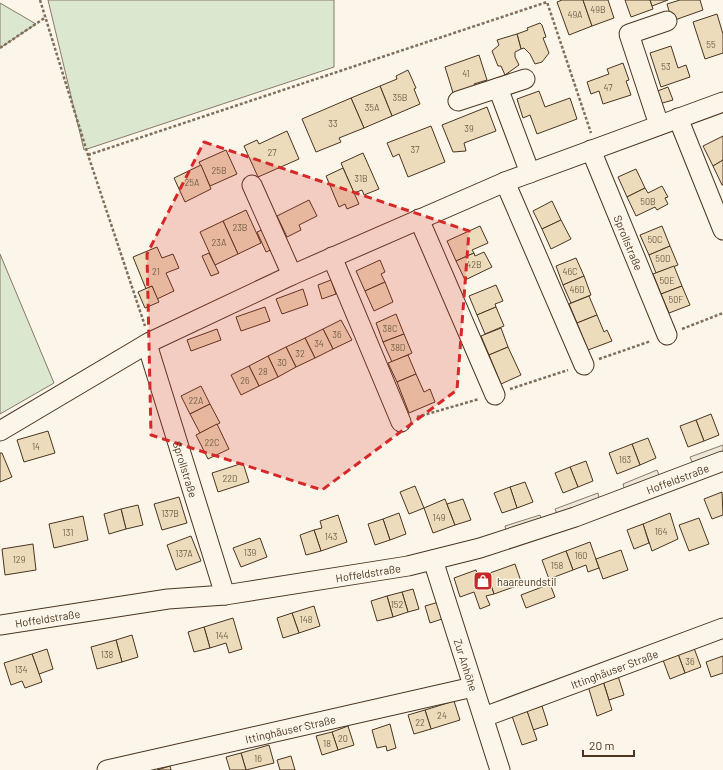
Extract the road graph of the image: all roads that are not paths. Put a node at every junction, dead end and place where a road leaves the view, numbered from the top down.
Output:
1 (667, 21) dead end
2 (525, 79) dead end
3 (498, 88) junction
4 (458, 101) dead end
5 (723, 102) edge
6 (678, 118) junction
7 (659, 125) junction
8 (591, 150) junction
9 (530, 173) junction
10 (506, 182) junction
11 (252, 185) dead end
12 (419, 219) junction
13 (723, 230) edge
14 (332, 257) junction
15 (292, 275) junction
16 (667, 335) road end
17 (149, 343) junction
18 (584, 364) dead end
19 (495, 395) road end
20 (401, 422) road end
21 (0, 430) edge
22 (723, 461) edge
23 (433, 560) junction
24 (225, 595) junction
25 (0, 625) edge
26 (723, 628) edge
27 (474, 687) junction
28 (484, 717) junction
29 (107, 770) edge
30 (500, 770) edge

1 - 7 street
2 - 3 street
3 - 4 street
3 - 9 street
5 - 6 street
6 - 7 street
6 - 13 street
7 - 8 street
8 - 9 street
8 - 16 street, Sprollstraße
9 - 10 street
10 - 12 street
10 - 18 street
11 - 15 street
12 - 14 street
12 - 19 street
14 - 15 street
14 - 20 street
15 - 17 street
17 - 21 street
17 - 24 street, Sprollstraße
22 - 23 street, Hoffeldstraße
23 - 24 street, Hoffeldstraße
23 - 27 street, Zur Anhöhe
24 - 25 street, Hoffeldstraße
26 - 28 street, Ittinghäuser Straße
27 - 28 street, Zur Anhöhe
27 - 29 street, Ittinghäuser Straße
28 - 30 street, Zur Anhöhe

